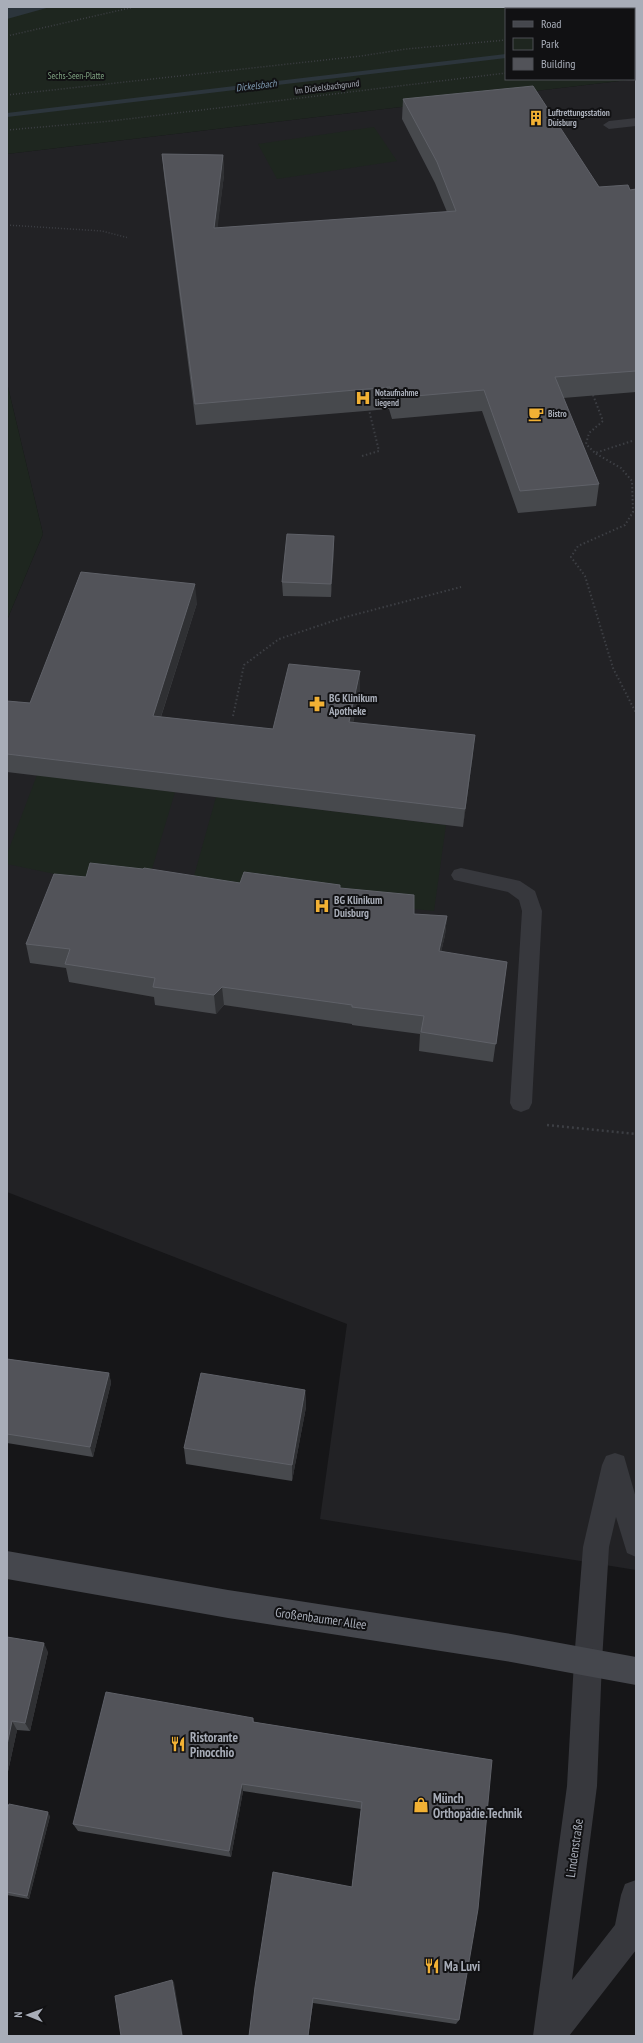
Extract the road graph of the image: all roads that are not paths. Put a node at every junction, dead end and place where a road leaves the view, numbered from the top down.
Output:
1 (636, 122) edge
2 (609, 125) dead end
3 (461, 875) dead end
4 (521, 1103) dead end
5 (636, 1544) edge
6 (7, 1565) edge
7 (588, 1661) junction
8 (636, 1671) edge
9 (636, 1895) edge
10 (548, 2036) edge

1 - 2 lane
3 - 4 lane
5 - 7 lane
6 - 7 main road, Großenbaumer Allee
7 - 8 main road, Großenbaumer Allee
7 - 10 street, Lindenstraße
9 - 10 street, Lindenstraße

